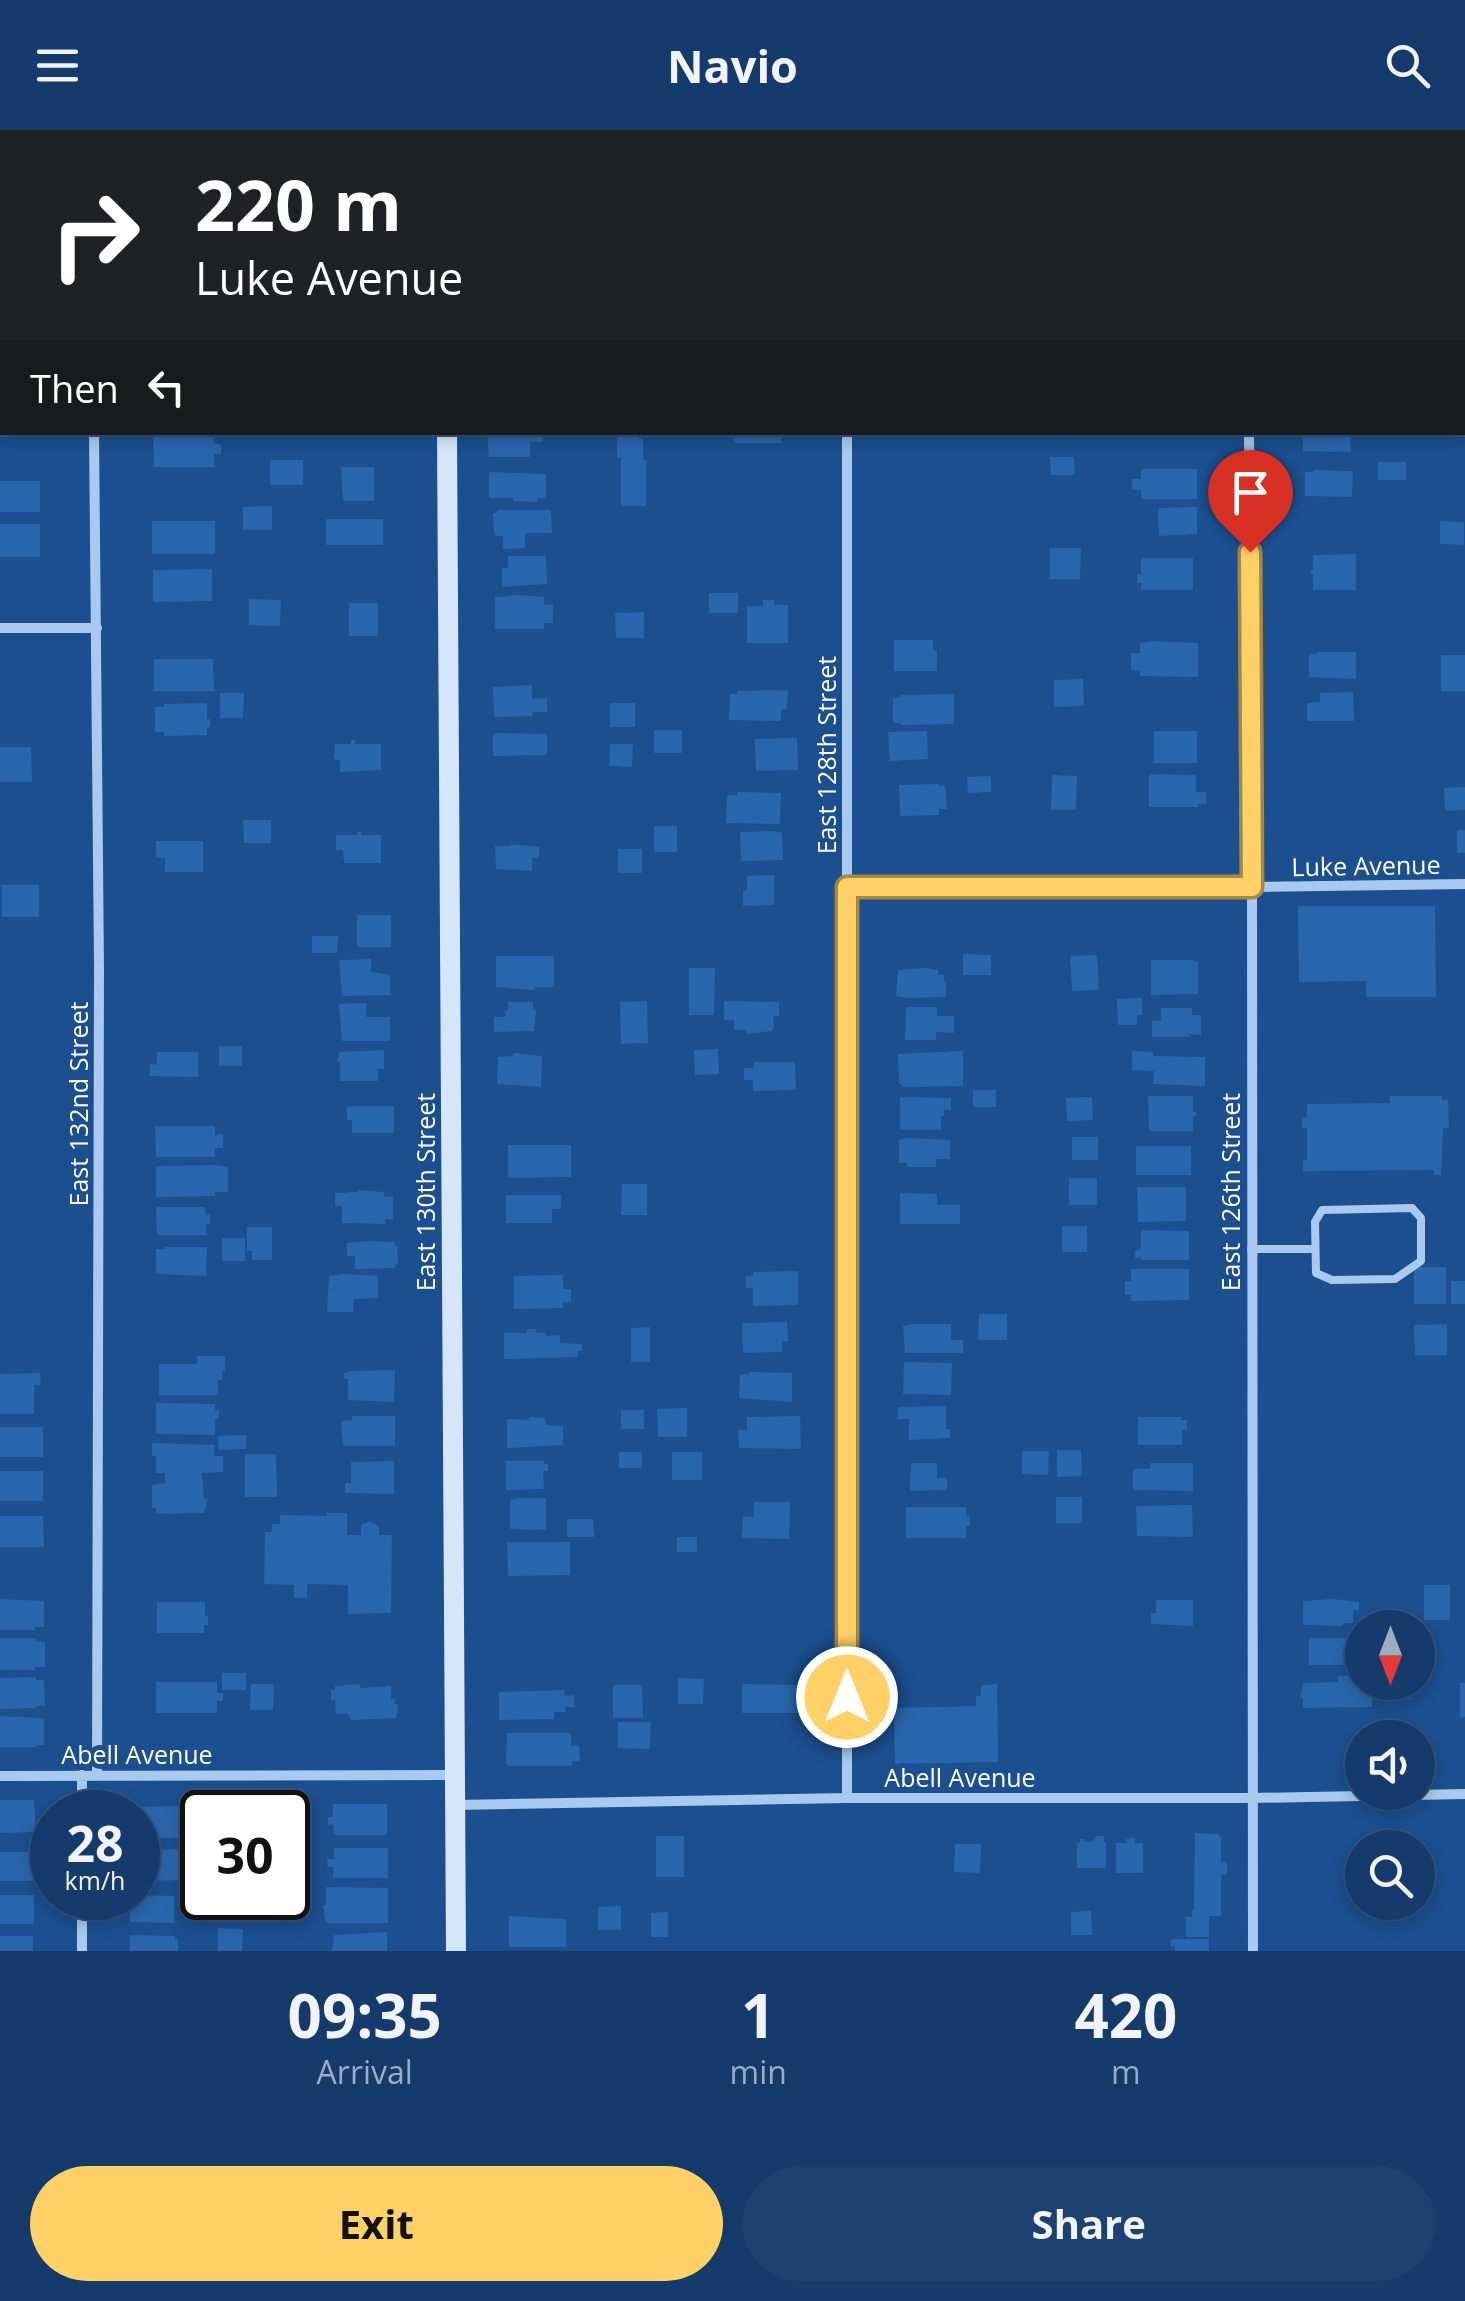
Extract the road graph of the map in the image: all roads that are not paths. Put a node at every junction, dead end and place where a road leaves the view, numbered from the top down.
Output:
1 (94, 435) edge
2 (447, 435) edge
3 (847, 435) edge
4 (1249, 435) edge
5 (0, 628) edge
6 (97, 628) junction
7 (1465, 884) edge
8 (847, 887) junction
9 (1252, 887) junction
10 (1315, 1248) junction
11 (1251, 1250) junction
12 (82, 1775) junction
13 (97, 1775) junction
14 (455, 1775) junction
15 (0, 1776) edge
16 (82, 1790) edge
17 (1465, 1794) edge
18 (847, 1798) junction
19 (1251, 1798) junction
20 (455, 1805) junction
21 (82, 1920) edge
22 (82, 1951) edge
23 (456, 1951) edge
24 (1252, 1951) edge

1 - 6 street, East 132nd Street
2 - 14 street, East 130th Street
3 - 8 street, East 128th Street
4 - 9 street, East 126th Street
5 - 6 street
6 - 13 street, East 132nd Street
7 - 9 street, Luke Avenue
8 - 9 street, Luke Avenue
8 - 18 street, East 128th Street
9 - 11 street, East 126th Street
10 - 10 lane
10 - 11 lane
11 - 19 street, East 126th Street
12 - 13 street, Abell Avenue
12 - 15 street, Abell Avenue
12 - 16 street
13 - 14 street, Abell Avenue
14 - 20 street, East 130th Street
17 - 19 street, Abell Avenue
18 - 19 street, Abell Avenue
18 - 20 street, Abell Avenue
19 - 24 street, East 126th Street
20 - 23 street, East 130th Street
21 - 22 street

